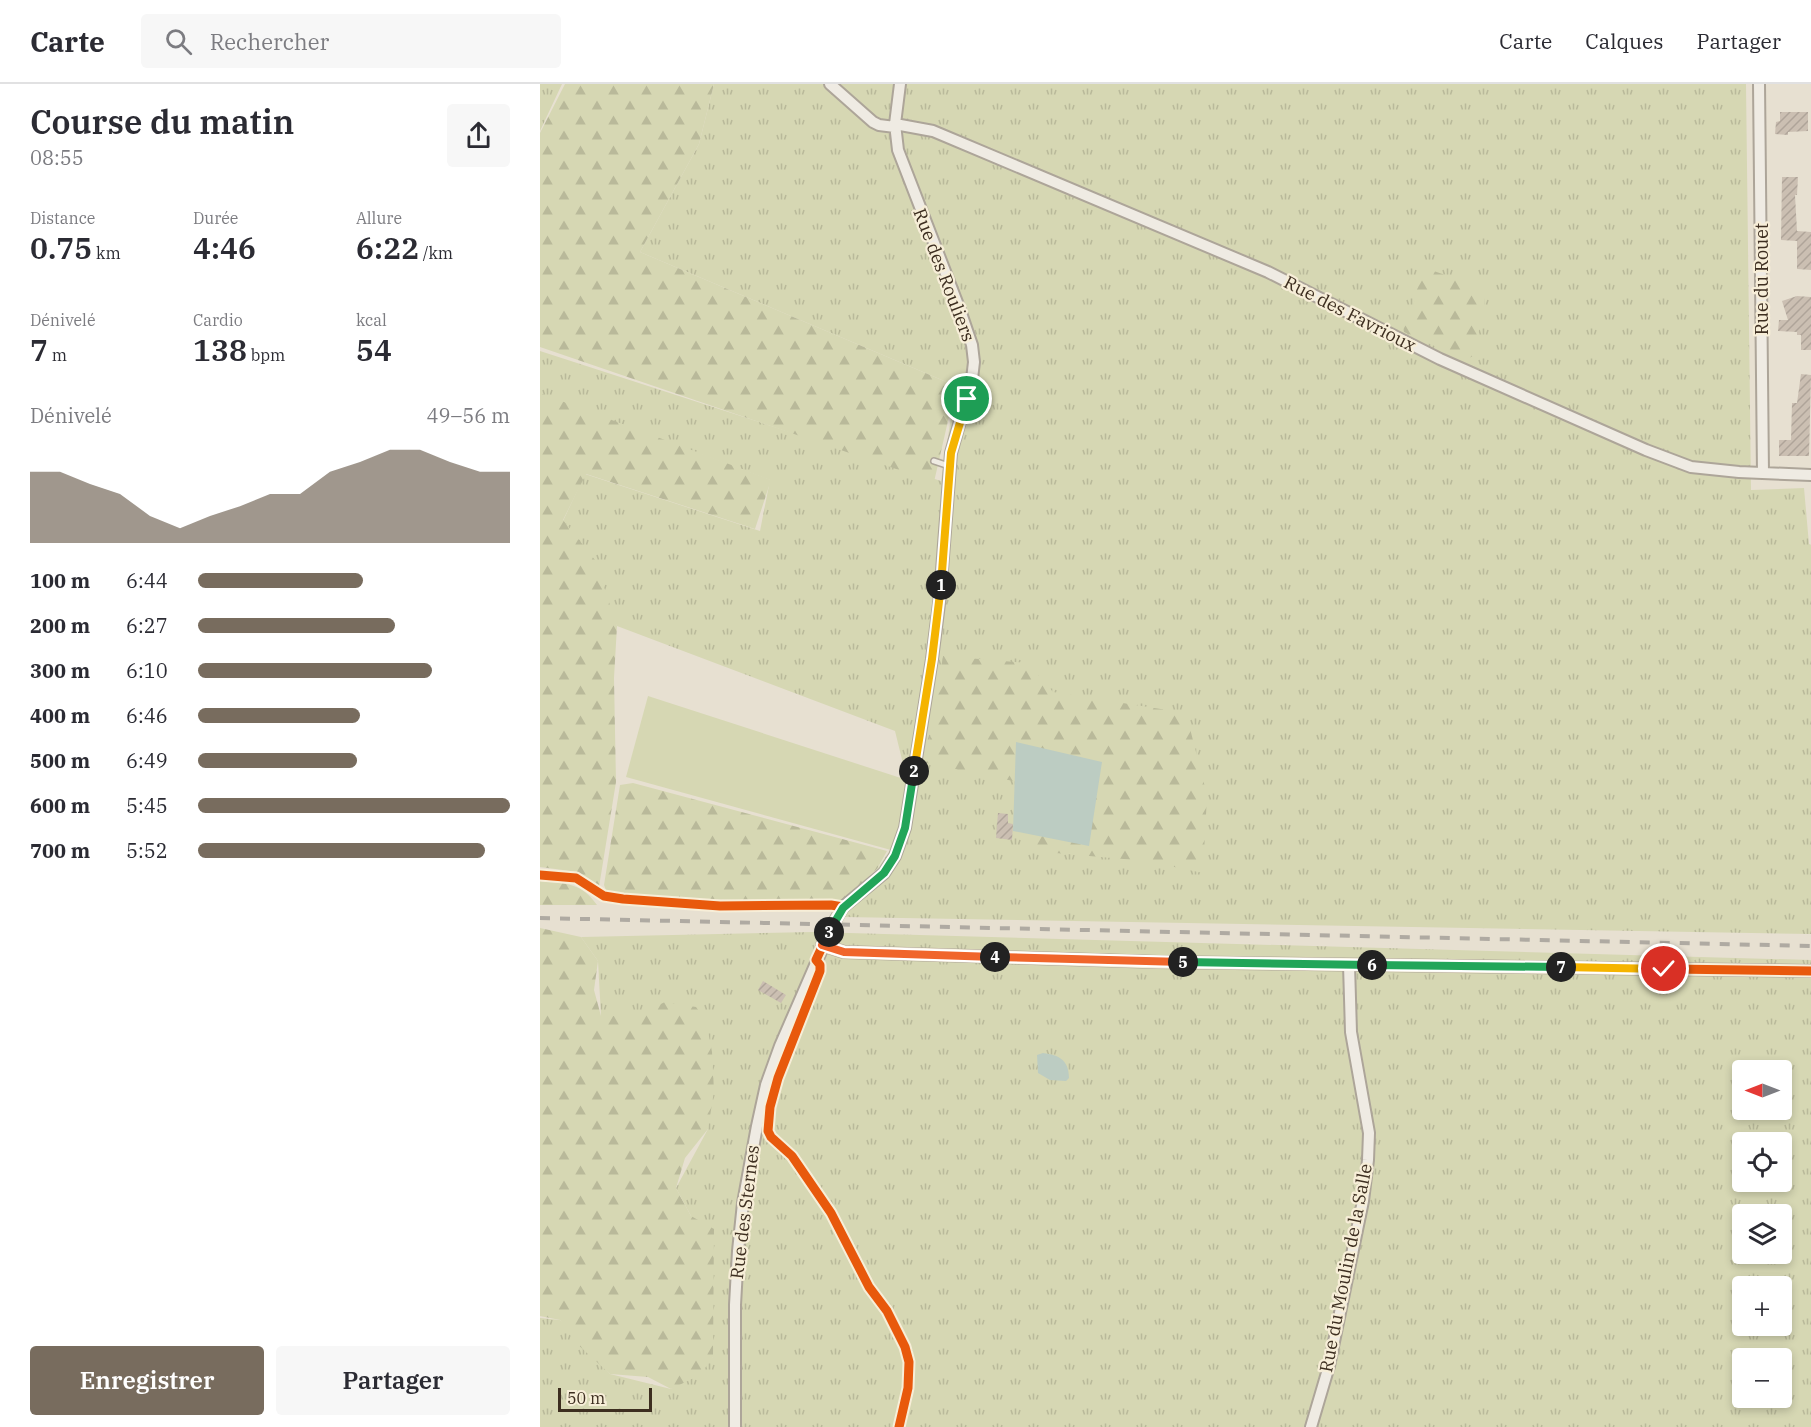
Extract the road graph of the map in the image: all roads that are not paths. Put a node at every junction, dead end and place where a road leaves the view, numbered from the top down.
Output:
1 (830, 84) edge
2 (900, 84) edge
3 (1759, 84) edge
4 (895, 126) junction
5 (933, 461) dead end
6 (949, 466) junction
7 (1763, 473) junction
8 (1811, 475) edge
9 (843, 908) joint
10 (822, 945) junction
11 (1349, 965) junction
12 (1811, 971) edge
13 (735, 1427) edge
14 (1311, 1427) edge

1 - 4 street, Rue des Favrioux
2 - 4 street, Rue des Rouliers
3 - 7 street, Rue du Rouet
4 - 6 street, Rue des Rouliers
4 - 7 street, Rue des Favrioux
5 - 6 lane
6 - 9 street, Rue des Rouliers
7 - 8 street, Rue des Favrioux
9 - 10 street, Rue des Sternes
10 - 11 street
10 - 13 street, Rue des Sternes
11 - 12 street
11 - 14 street, Rue du Moulin de la Salle

